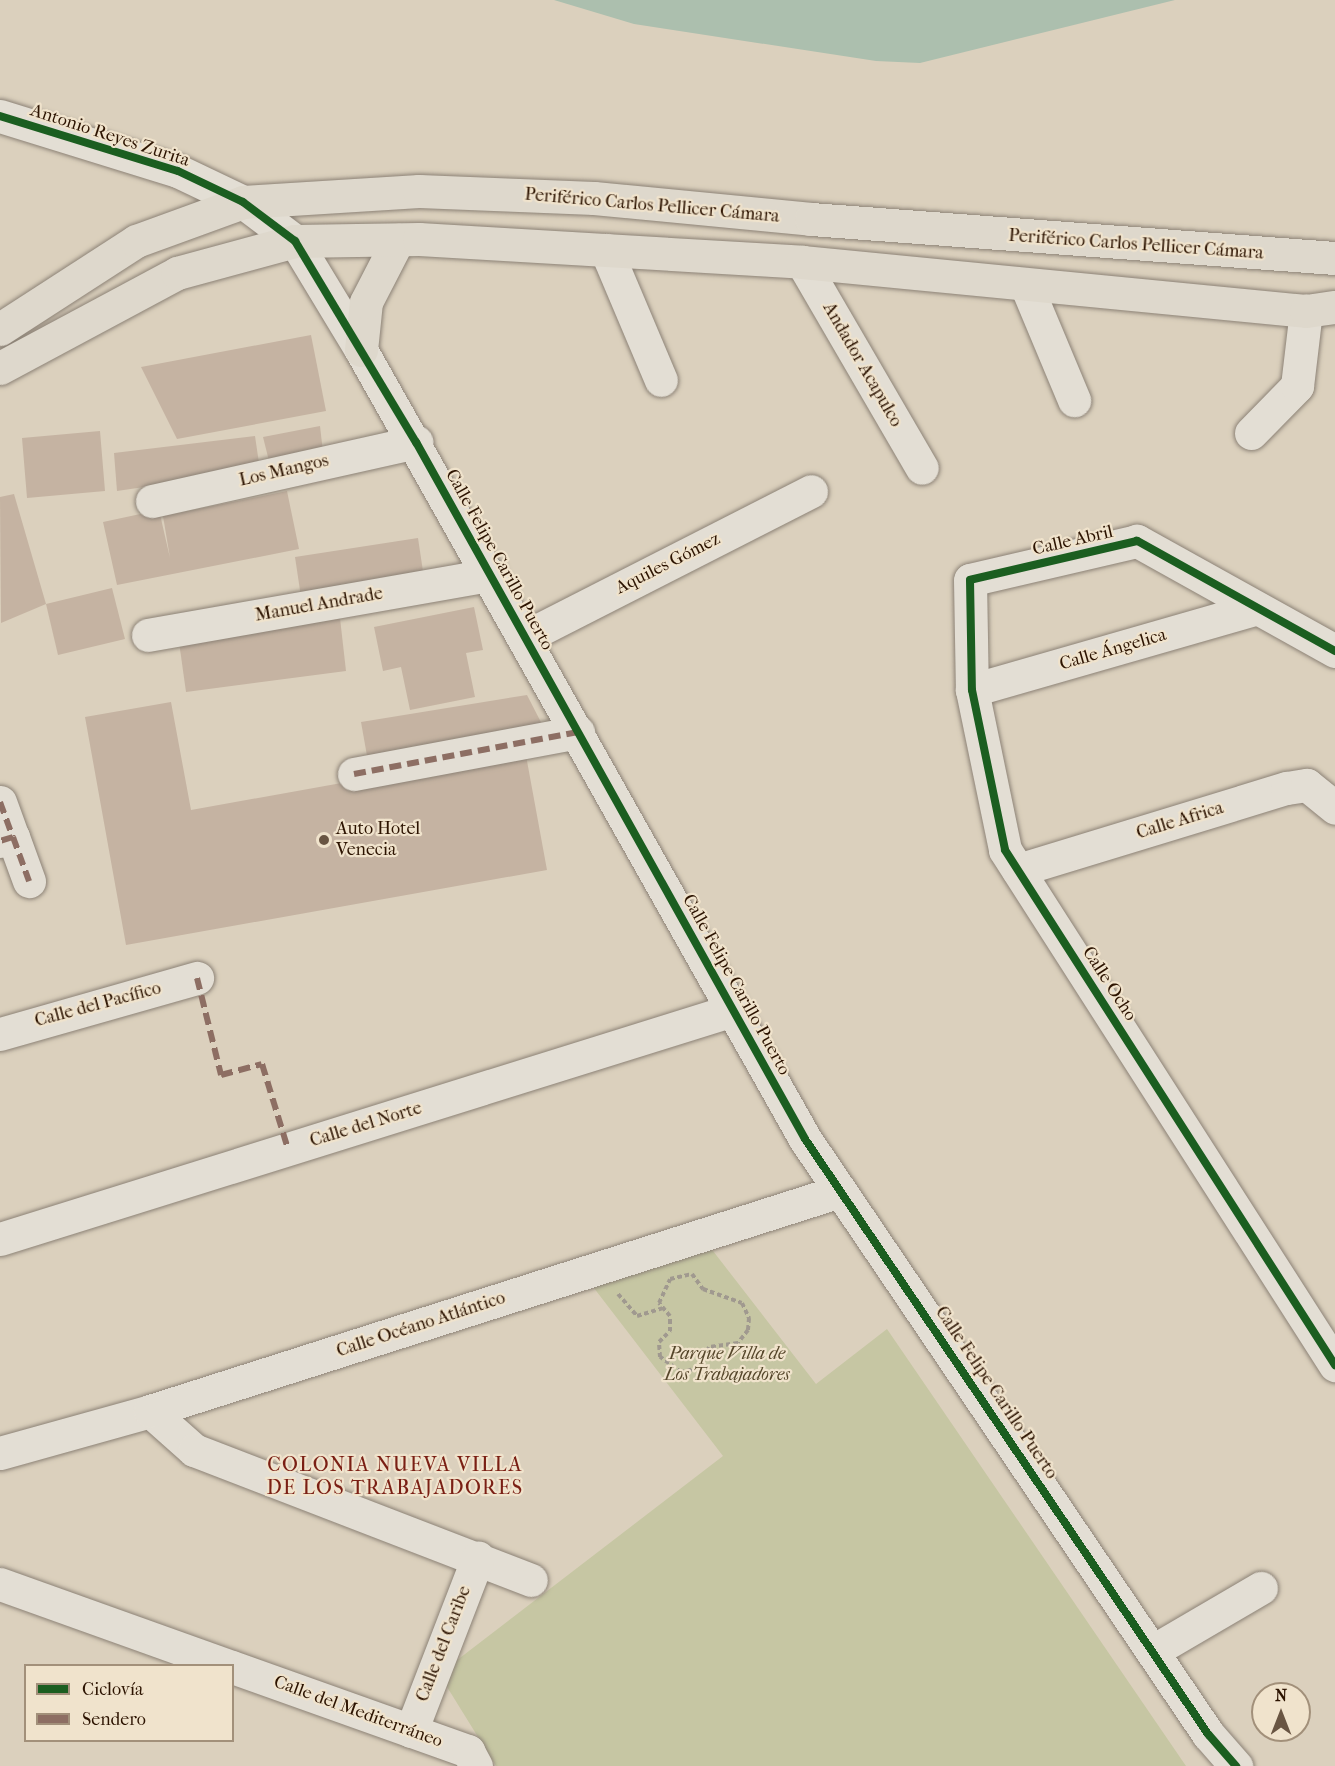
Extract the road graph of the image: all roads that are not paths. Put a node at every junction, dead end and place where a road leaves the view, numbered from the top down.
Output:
1 (0, 116) edge
2 (243, 202) junction
3 (398, 240) junction
4 (296, 241) junction
5 (606, 250) junction
6 (1335, 258) edge
7 (802, 262) junction
8 (1026, 285) junction
9 (1321, 309) edge
10 (0, 329) edge
11 (361, 350) junction
12 (0, 368) edge
13 (661, 380) dead end
14 (1074, 400) dead end
15 (1251, 433) dead end
16 (416, 442) junction
17 (922, 468) dead end
18 (811, 490) dead end
19 (152, 501) dead end
20 (490, 574) junction
21 (970, 580) joint
22 (1254, 609) junction
23 (148, 635) dead end
24 (525, 637) junction
25 (1335, 651) edge
26 (972, 690) junction
27 (578, 732) junction
28 (354, 774) dead end
29 (0, 802) edge
30 (1335, 808) edge
31 (6, 839) edge
32 (1018, 870) junction
33 (29, 881) dead end
34 (197, 978) dead end
35 (733, 1010) junction
36 (0, 1034) edge
37 (840, 1191) junction
38 (0, 1239) edge
39 (1335, 1365) edge
40 (150, 1411) junction
41 (0, 1454) edge
42 (478, 1557) junction
43 (531, 1580) dead end
44 (0, 1584) edge
45 (1261, 1588) dead end
46 (1153, 1651) junction
47 (225, 1664) edge
48 (234, 1667) edge
49 (411, 1731) junction
50 (476, 1766) edge
51 (1236, 1766) edge

1 - 2 street, Antonio Reyes Zurita
2 - 4 street, Calle Felipe Carillo Puerto
2 - 6 main road, Periférico Carlos Pellicer Cámara
2 - 10 main road, Periférico Carlos Pellicer Cámara
3 - 4 main road
3 - 5 main road
3 - 11 main road
4 - 11 street, Calle Felipe Carillo Puerto
4 - 12 main road
5 - 7 main road
5 - 13 street
7 - 8 main road
7 - 17 street, Andador Acapulco
8 - 9 main road
8 - 14 street
9 - 15 street
11 - 16 street, Calle Felipe Carillo Puerto
16 - 19 street, Los Mangos
16 - 20 street, Calle Felipe Carillo Puerto
18 - 24 street, Aquiles Gómez
20 - 23 street, Manuel Andrade
20 - 24 street, Calle Felipe Carillo Puerto
21 - 22 street, Calle Abril
21 - 26 street, Calle Ocho
22 - 25 street, Calle Abril
22 - 26 street, Calle Ángelica
24 - 27 street, Calle Felipe Carillo Puerto
26 - 32 street, Calle Ocho
27 - 28 street
27 - 35 street, Calle Felipe Carillo Puerto
29 - 31 street
30 - 32 street, Calle Africa
31 - 33 street
32 - 39 street, Calle Ocho
34 - 36 street, Calle del Pacífico
35 - 37 street, Calle Felipe Carillo Puerto
35 - 38 street, Calle del Norte
37 - 40 street, Calle Océano Atlántico
37 - 46 street, Calle Felipe Carillo Puerto
40 - 41 street, Calle Océano Atlántico
40 - 42 street
42 - 43 street
42 - 49 street, Calle del Caribe
44 - 47 street, Calle del Mediterráneo
45 - 46 street
46 - 51 street, Calle Felipe Carillo Puerto
48 - 49 street, Calle del Mediterráneo
49 - 50 street, Calle del Mediterráneo

